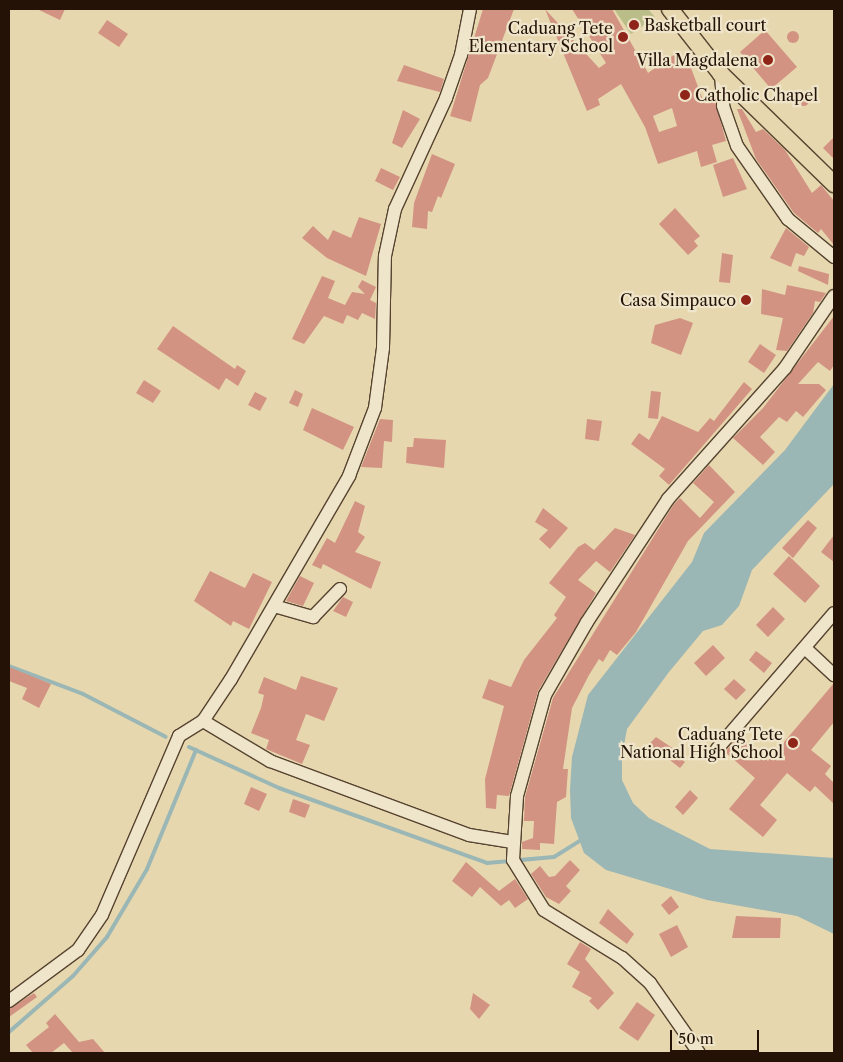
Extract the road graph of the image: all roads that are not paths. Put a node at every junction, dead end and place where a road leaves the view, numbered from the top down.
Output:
1 (470, 9) edge
2 (670, 9) edge
3 (721, 74) junction
4 (834, 184) edge
5 (834, 257) edge
6 (834, 296) edge
7 (340, 590) dead end
8 (274, 606) junction
9 (834, 613) edge
10 (805, 648) junction
11 (834, 675) edge
12 (203, 721) junction
13 (717, 749) dead end
14 (512, 842) junction
15 (9, 1000) edge
16 (699, 1053) edge

1 - 8 street
2 - 3 main road
3 - 4 main road
3 - 5 street
6 - 14 street
7 - 8 street
8 - 12 street
9 - 10 street
10 - 11 street
10 - 13 street
12 - 14 street
12 - 15 street
14 - 16 street

